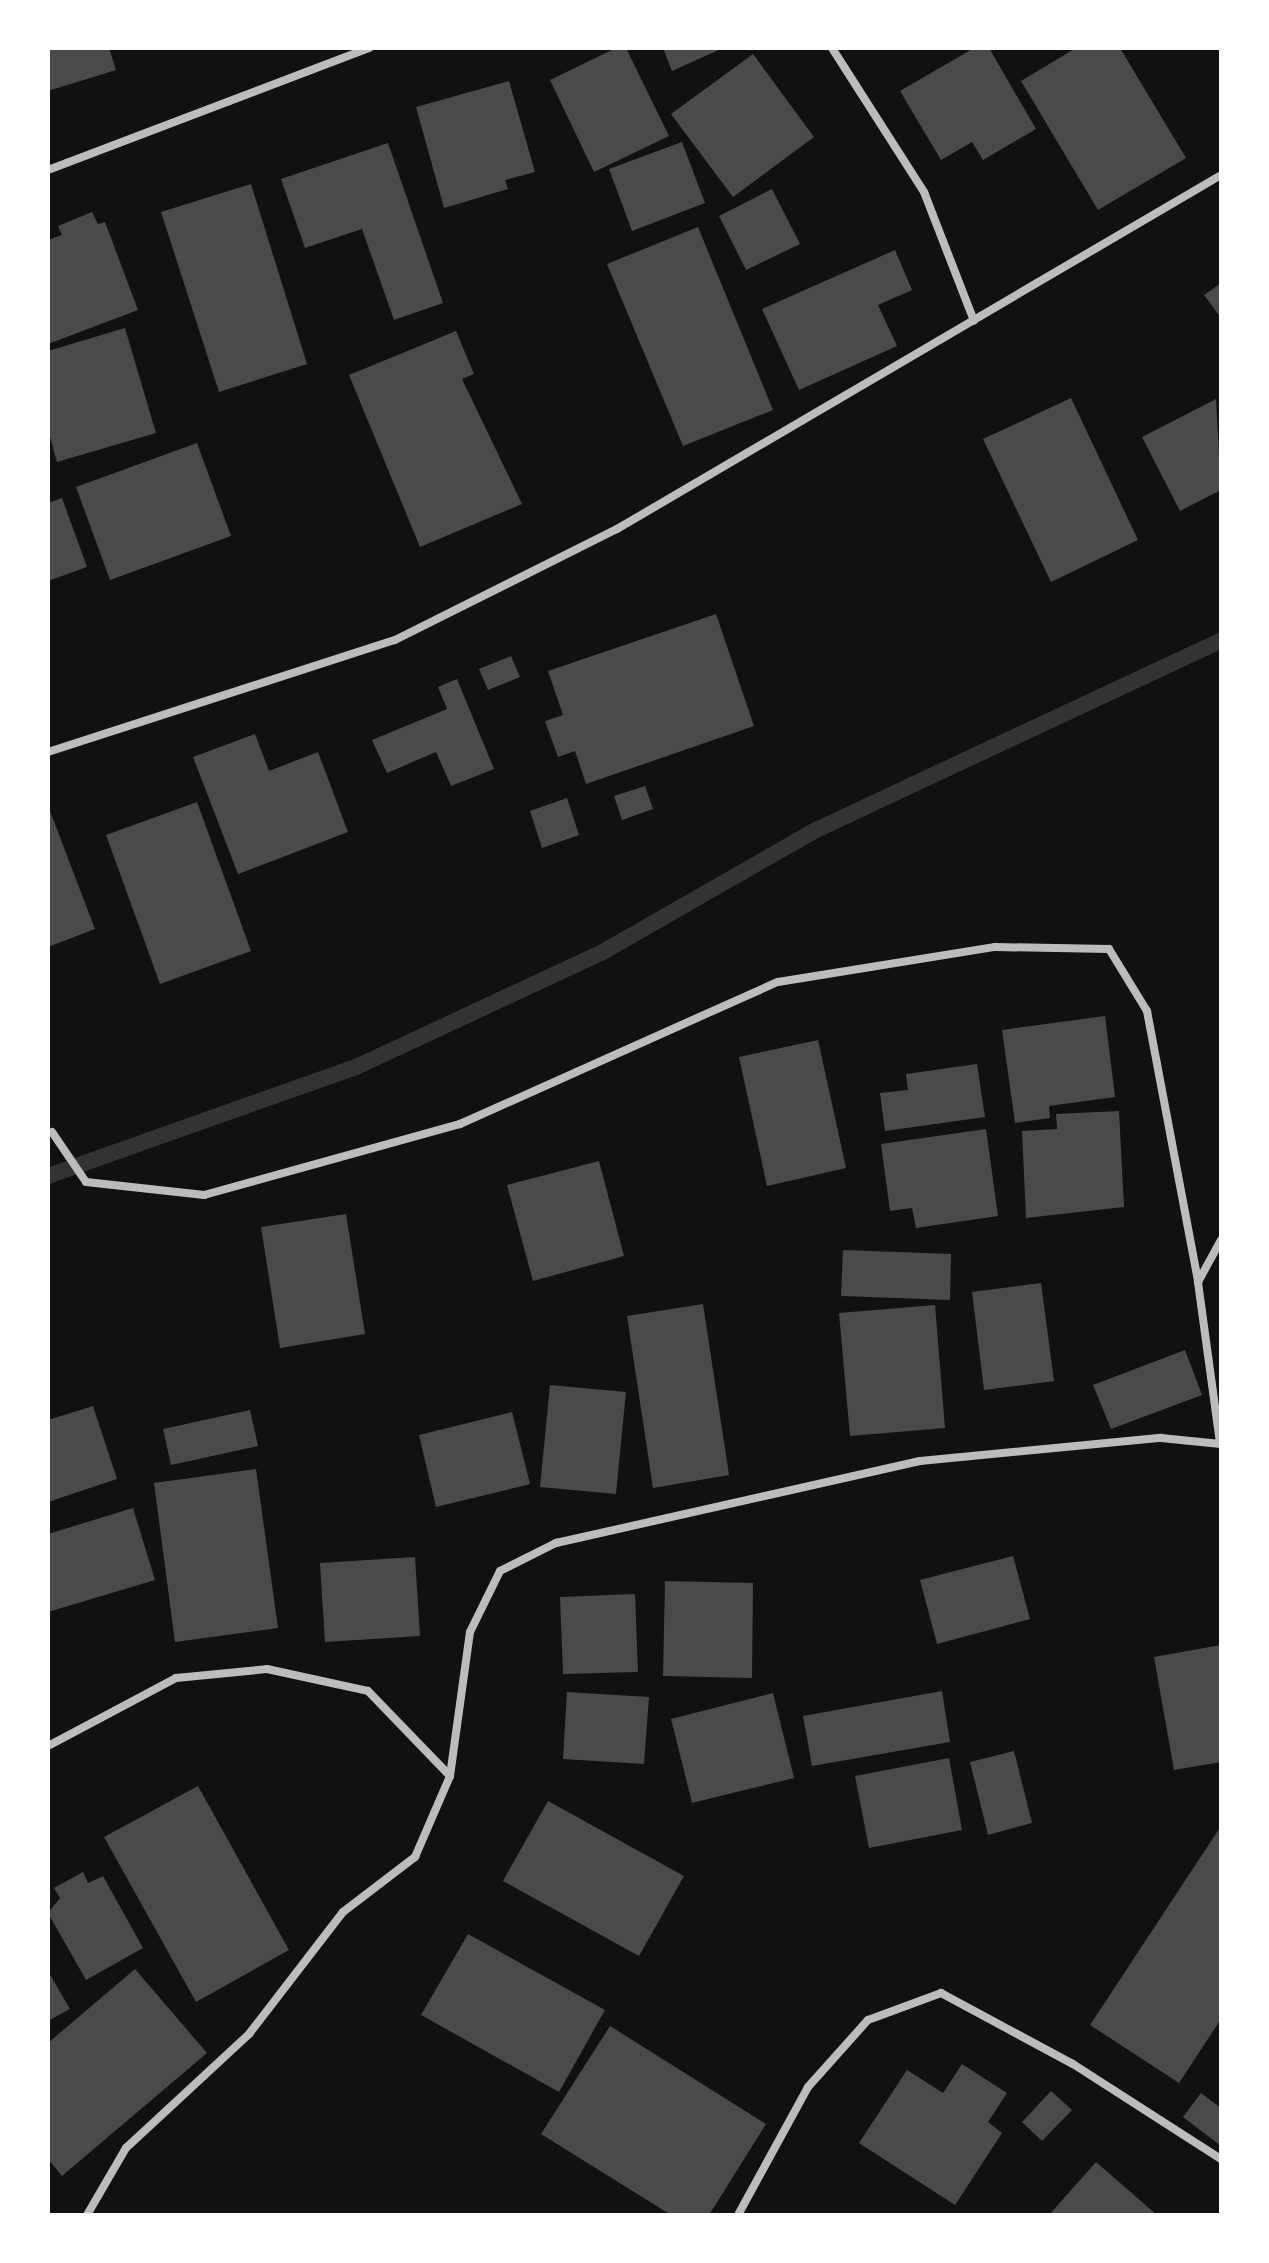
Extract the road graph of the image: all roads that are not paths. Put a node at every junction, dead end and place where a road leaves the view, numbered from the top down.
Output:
1 (370, 48) edge
2 (832, 48) edge
3 (48, 170) edge
4 (1221, 175) edge
5 (974, 321) junction
6 (48, 752) edge
7 (52, 1132) dead end
8 (1221, 1240) edge
9 (1198, 1282) junction
10 (1220, 1444) edge
11 (48, 1746) edge
12 (450, 1776) junction
13 (1221, 2159) edge
14 (87, 2215) edge
15 (738, 2215) edge

1 - 3 street
2 - 5 street
4 - 5 street
5 - 6 street
7 - 9 street
8 - 9 street
9 - 10 street
10 - 12 street
11 - 12 street
12 - 14 street
13 - 15 street

